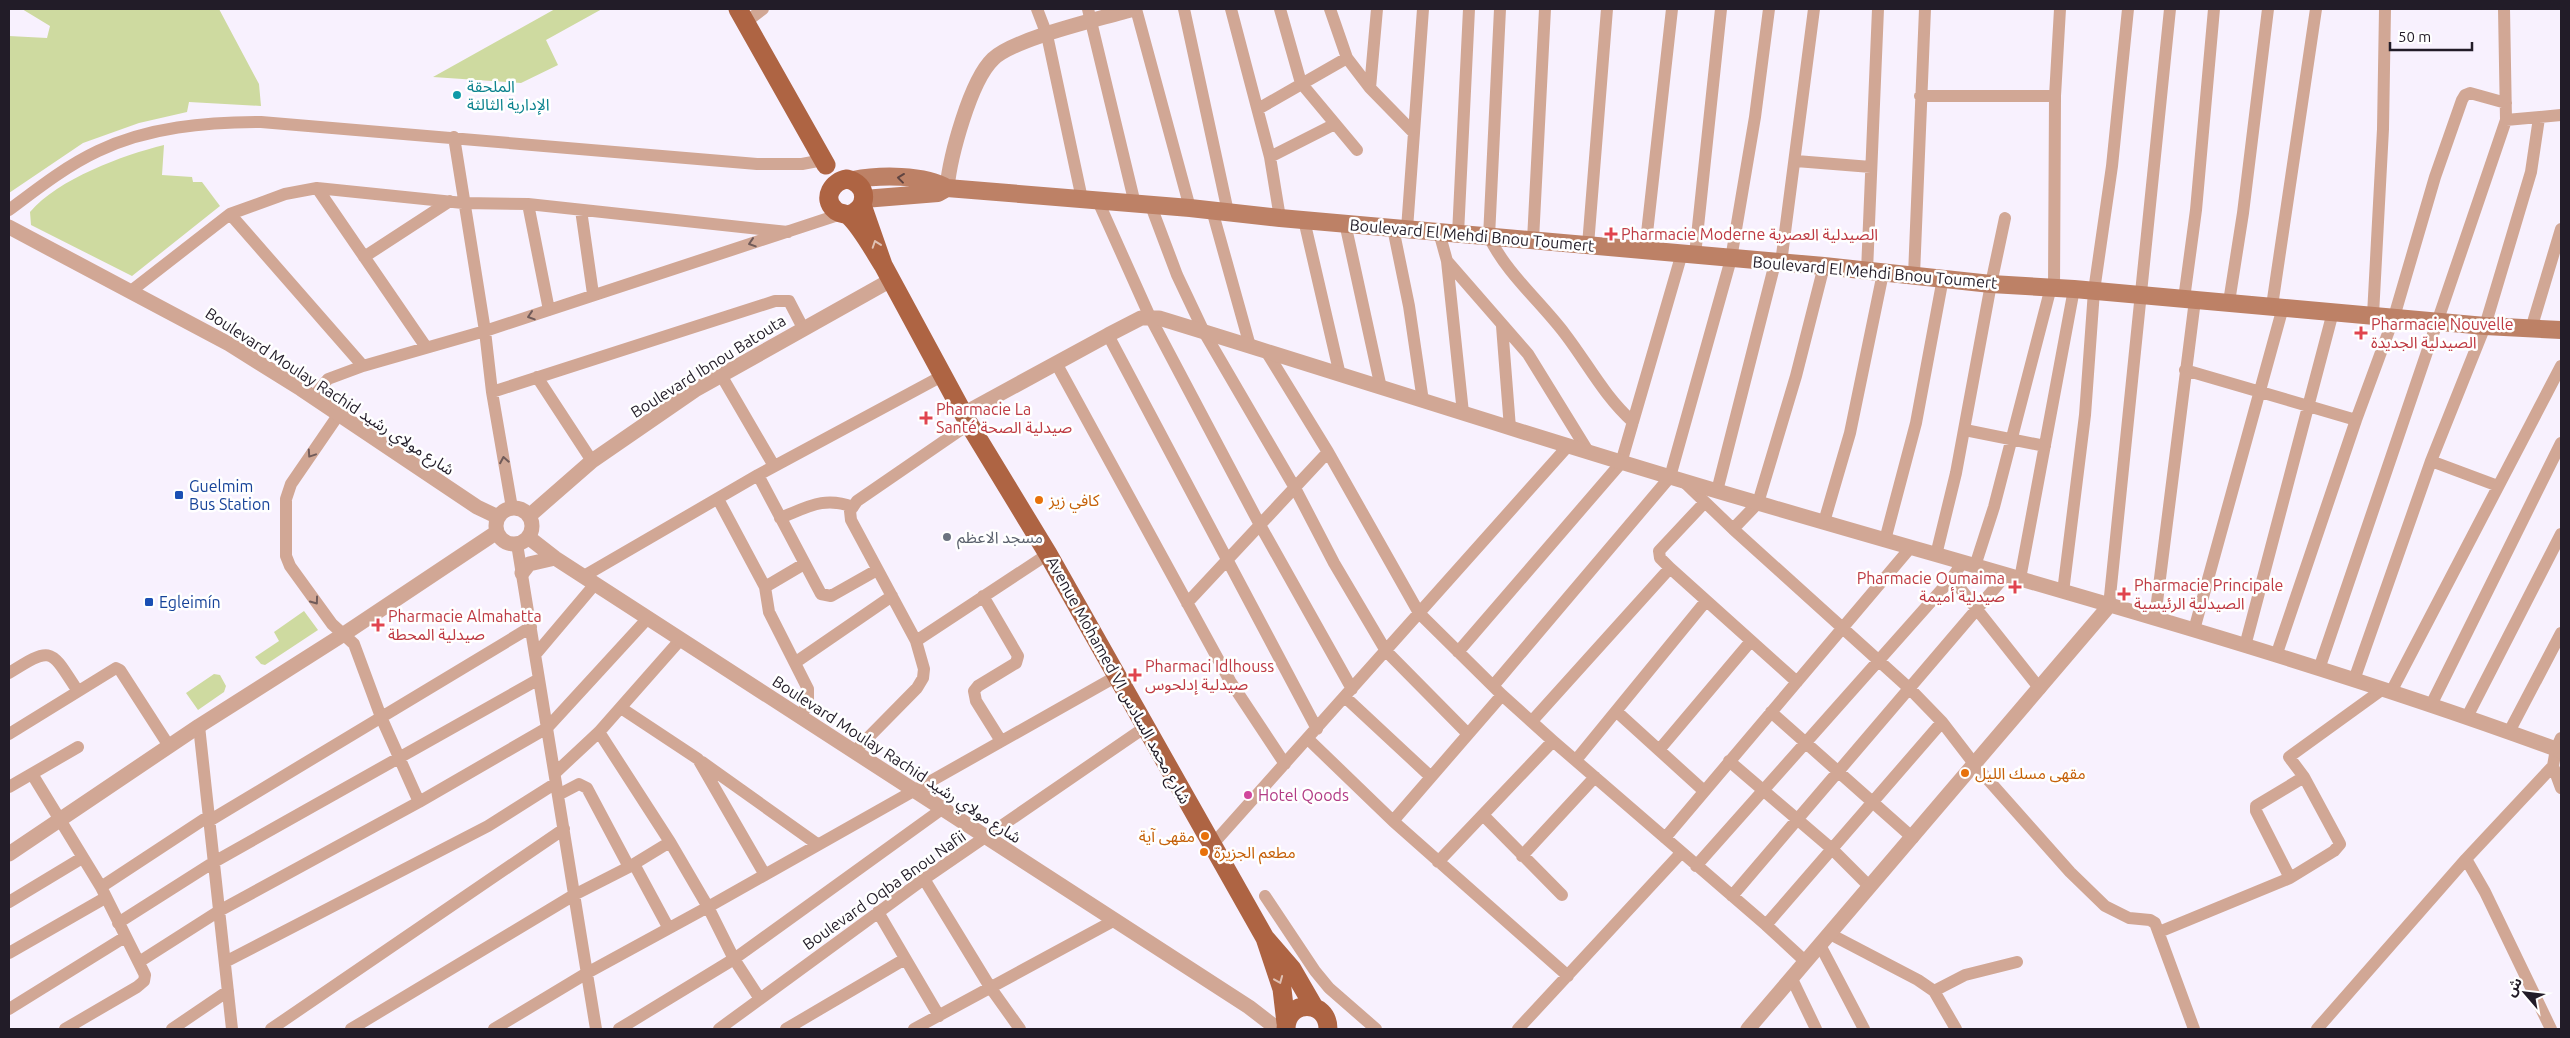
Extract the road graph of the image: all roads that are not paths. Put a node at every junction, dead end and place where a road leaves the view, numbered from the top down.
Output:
1 (763, 9) edge
2 (1037, 9) edge
3 (1135, 9) edge
4 (1184, 9) edge
5 (1231, 9) edge
6 (1280, 9) edge
7 (1330, 9) edge
8 (1377, 9) edge
9 (1423, 9) edge
10 (1469, 9) edge
11 (1500, 9) edge
12 (1545, 9) edge
13 (1608, 9) edge
14 (1672, 9) edge
15 (1721, 9) edge
16 (1769, 9) edge
17 (1814, 9) edge
18 (1878, 9) edge
19 (1925, 9) edge
20 (2060, 9) edge
21 (2128, 9) edge
22 (2170, 9) edge
23 (2214, 9) edge
24 (2268, 9) edge
25 (2316, 9) edge
26 (2384, 9) edge
27 (2504, 9) edge
28 (740, 12) edge
29 (1090, 15) edge
30 (1047, 35) junction
31 (1347, 58) junction
32 (1301, 83) junction
33 (1370, 88) junction
34 (1920, 96) junction
35 (2055, 96) junction
36 (2506, 103) junction
37 (1258, 109) junction
38 (2561, 114) edge
39 (2539, 118) junction
40 (2506, 120) junction
41 (1333, 124) junction
42 (1414, 133) junction
43 (454, 137) junction
44 (1356, 150) dead end
45 (1270, 157) junction
46 (1796, 161) junction
47 (824, 163) junction
48 (1871, 167) junction
49 (850, 179) junction
50 (317, 188) junction
51 (947, 188) junction
52 (830, 193) junction
53 (1090, 200) junction
54 (450, 201) junction
55 (463, 203) junction
56 (528, 204) junction
57 (1143, 205) junction
58 (854, 208) junction
59 (1190, 208) junction
60 (9, 210) edge
61 (580, 210) junction
62 (1220, 211) junction
63 (230, 214) junction
64 (1280, 218) junction
65 (2005, 218) dead end
66 (1304, 220) junction
67 (814, 222) junction
68 (1345, 223) junction
69 (9, 227) edge
70 (1400, 228) junction
71 (2561, 229) edge
72 (788, 232) junction
73 (1439, 232) junction
74 (1458, 234) junction
75 (1489, 237) junction
76 (1533, 240) junction
77 (1588, 245) junction
78 (1645, 251) junction
79 (1689, 254) junction
80 (364, 257) junction
81 (1731, 259) junction
82 (1447, 261) junction
83 (1778, 263) junction
84 (1824, 266) junction
85 (887, 272) junction
86 (1875, 272) junction
87 (1914, 275) junction
88 (1943, 278) junction
89 (1991, 284) junction
90 (2052, 287) junction
91 (2074, 289) junction
92 (131, 291) junction
93 (2094, 291) junction
94 (593, 294) junction
95 (2142, 295) junction
96 (2189, 299) junction
97 (2229, 302) junction
98 (2277, 307) junction
99 (549, 310) junction
100 (2333, 312) junction
101 (2373, 315) junction
102 (1150, 316) junction
103 (2394, 317) junction
104 (2438, 321) junction
105 (1502, 326) junction
106 (2485, 326) junction
107 (803, 328) junction
108 (2531, 329) junction
109 (2561, 330) edge
110 (485, 331) junction
111 (1204, 332) junction
112 (1108, 334) junction
113 (1250, 346) junction
114 (426, 347) junction
115 (1266, 351) junction
116 (1056, 364) junction
117 (363, 366) junction
118 (2561, 366) edge
119 (2185, 370) junction
120 (721, 375) junction
121 (1340, 375) junction
122 (942, 376) junction
123 (537, 377) junction
124 (1381, 388) junction
125 (492, 392) junction
126 (2258, 392) junction
127 (313, 397) junction
128 (1423, 401) junction
129 (2310, 407) junction
130 (1463, 413) junction
131 (339, 414) junction
132 (966, 419) junction
133 (2356, 420) junction
134 (1633, 422) junction
135 (1510, 428) junction
136 (1965, 430) junction
137 (2012, 438) junction
138 (2561, 443) edge
139 (1568, 446) junction
140 (2045, 446) junction
141 (1328, 452) junction
142 (1589, 453) junction
143 (592, 461) junction
144 (2431, 461) junction
145 (1621, 463) junction
146 (774, 466) junction
147 (758, 475) junction
148 (1676, 478) junction
149 (2498, 486) junction
150 (1295, 488) junction
151 (1717, 491) junction
152 (718, 499) junction
153 (1705, 502) junction
154 (1758, 504) junction
155 (853, 507) junction
156 (512, 508) junction
157 (529, 516) junction
158 (780, 518) junction
159 (1824, 522) junction
160 (498, 524) junction
161 (1260, 525) junction
162 (1733, 529) junction
163 (2561, 534) edge
164 (522, 540) junction
165 (1885, 540) junction
166 (1911, 547) junction
167 (1048, 554) junction
168 (1936, 555) junction
169 (556, 558) junction
170 (1228, 559) junction
171 (804, 564) junction
172 (1969, 564) junction
173 (1670, 568) junction
174 (877, 570) junction
175 (522, 573) junction
176 (2013, 577) junction
177 (1952, 578) junction
178 (590, 580) junction
179 (765, 587) junction
180 (2063, 592) junction
181 (892, 596) junction
182 (984, 596) junction
183 (1706, 601) junction
184 (1187, 603) junction
185 (2109, 606) junction
186 (1976, 610) junction
187 (1419, 613) junction
188 (648, 618) junction
189 (2155, 618) junction
190 (530, 627) junction
191 (1844, 629) junction
192 (2194, 630) junction
193 (2561, 633) edge
194 (344, 634) junction
195 (681, 639) junction
196 (916, 640) junction
197 (1751, 641) junction
198 (2245, 646) junction
199 (1386, 651) junction
200 (1458, 652) junction
201 (535, 655) junction
202 (2276, 656) junction
203 (1879, 660) junction
204 (796, 662) junction
205 (2320, 669) junction
206 (9, 673) edge
207 (1117, 676) junction
208 (539, 679) junction
209 (2354, 680) junction
210 (1797, 682) junction
211 (1493, 686) junction
212 (1910, 689) junction
213 (2040, 689) junction
214 (77, 690) junction
215 (2387, 691) junction
216 (1348, 693) junction
217 (1502, 695) junction
218 (2431, 705) junction
219 (621, 708) junction
220 (1616, 711) junction
221 (1771, 712) junction
222 (380, 717) junction
223 (801, 717) junction
224 (2468, 718) junction
225 (1532, 721) junction
226 (1942, 722) junction
227 (199, 726) junction
228 (547, 728) junction
229 (1144, 728) junction
230 (1316, 728) junction
231 (599, 732) junction
232 (2509, 732) junction
233 (9, 734) edge
234 (1468, 734) junction
235 (1308, 739) junction
236 (1001, 741) junction
237 (1553, 741) junction
238 (1807, 742) junction
239 (169, 746) junction
240 (2559, 746) edge
241 (78, 747) dead end
242 (1659, 750) junction
243 (854, 752) junction
244 (399, 757) junction
245 (698, 760) junction
246 (1576, 760) junction
247 (1729, 761) junction
248 (1285, 764) junction
249 (1976, 765) junction
250 (2552, 766) junction
251 (1838, 771) junction
252 (32, 774) junction
253 (1431, 777) junction
254 (1595, 777) junction
255 (2304, 777) junction
256 (556, 784) junction
257 (9, 787) edge
258 (2561, 788) edge
259 (913, 790) junction
260 (1704, 791) junction
261 (1763, 792) junction
262 (1874, 801) junction
263 (419, 802) junction
264 (942, 808) junction
265 (1484, 816) junction
266 (209, 818) junction
267 (1796, 820) junction
268 (59, 821) junction
269 (1393, 821) junction
270 (564, 828) junction
271 (987, 837) junction
272 (1665, 838) junction
273 (1913, 838) junction
274 (670, 842) junction
275 (817, 844) junction
276 (1212, 845) junction
277 (1832, 849) junction
278 (9, 853) edge
279 (1682, 853) junction
280 (1522, 856) junction
281 (82, 858) junction
282 (2466, 859) junction
283 (214, 862) junction
284 (1438, 862) junction
285 (631, 866) junction
286 (1696, 866) junction
287 (765, 875) junction
288 (2290, 878) junction
289 (924, 879) junction
290 (1870, 887) junction
291 (103, 893) junction
292 (574, 895) junction
293 (1562, 895) dead end
294 (1265, 896) dead end
295 (1732, 896) junction
296 (9, 902) edge
297 (708, 907) junction
298 (219, 911) junction
299 (878, 912) junction
300 (1115, 920) junction
301 (118, 923) junction
302 (1766, 924) junction
303 (668, 927) junction
304 (2160, 932) junction
305 (1830, 934) junction
306 (125, 937) junction
307 (1265, 938) junction
308 (1820, 945) junction
309 (9, 953) edge
310 (734, 959) junction
311 (905, 959) junction
312 (139, 962) junction
313 (225, 962) junction
314 (1806, 962) junction
315 (2017, 962) dead end
316 (587, 973) junction
317 (1568, 976) junction
318 (1792, 979) junction
319 (990, 988) junction
320 (228, 991) junction
321 (1934, 991) junction
322 (760, 999) junction
323 (1249, 1007) junction
324 (1314, 1007) junction
325 (9, 1009) edge
326 (939, 1016) junction
327 (1286, 1021) edge
328 (1268, 1026) edge
329 (921, 1028) edge
330 (1329, 1028) edge
331 (65, 1029) edge
332 (172, 1029) edge
333 (232, 1029) edge
334 (271, 1029) edge
335 (351, 1029) edge
336 (494, 1029) edge
337 (596, 1029) edge
338 (619, 1029) edge
339 (719, 1029) edge
340 (786, 1029) edge
341 (1020, 1029) edge
342 (1376, 1029) edge
343 (1518, 1029) edge
344 (1748, 1029) edge
345 (1816, 1029) edge
346 (1864, 1029) edge
347 (1956, 1029) edge
348 (2194, 1029) edge
349 (2317, 1029) edge
350 (2551, 1029) edge

1 - 28 street
2 - 30 street
3 - 29 street
3 - 59 street
4 - 62 street
5 - 37 street
6 - 32 street
7 - 31 street
8 - 33 street
9 - 42 street
10 - 74 street
11 - 75 street
12 - 76 street
13 - 77 street
14 - 78 street
15 - 79 street
16 - 81 street
17 - 46 street
18 - 48 street
19 - 34 street
20 - 35 street
21 - 93 street
22 - 95 street
23 - 96 street
24 - 97 street
25 - 98 street
26 - 101 street
27 - 36 street
28 - 47 main road, Avenue Mohamed VI شارع محمد السادس
29 - 30 street
29 - 57 street
30 - 51 street
30 - 53 street
31 - 32 street
31 - 33 street
32 - 37 street
32 - 41 street
33 - 42 street
34 - 35 street
34 - 87 street
35 - 90 street
36 - 40 street
36 - 103 street
37 - 45 street
38 - 39 street
39 - 40 street
39 - 106 street
40 - 104 street
41 - 44 street
41 - 45 street
42 - 70 street
43 - 47 street
43 - 55 street
43 - 60 street
45 - 64 street
46 - 48 street
46 - 83 street
47 - 49 main road, Avenue Mohamed VI شارع محمد السادس
47 - 52 main road, Avenue Mohamed VI شارع محمد السادس
48 - 86 street
51 -> 49 main road
49 - 52 main road
49 - 58 main road, Avenue Mohamed VI شارع محمد السادس
50 - 54 street
50 - 63 street
50 - 80 street
51 - 53 main road, Boulevard El Mehdi Bnou Toumert
51 - 58 main road
52 - 58 main road, Avenue Mohamed VI شارع محمد السادس
52 - 67 street
53 - 57 main road, Boulevard El Mehdi Bnou Toumert
53 - 102 street
54 - 55 street
54 - 80 street
55 - 56 street
55 - 110 street
56 - 61 street
56 - 99 street
57 - 59 main road, Boulevard El Mehdi Bnou Toumert
57 - 111 street
58 - 67 street
58 - 85 main road, Avenue Mohamed VI شارع محمد السادس
59 - 62 main road, Boulevard El Mehdi Bnou Toumert
61 - 72 street
61 - 94 street
62 - 64 main road, Boulevard El Mehdi Bnou Toumert
62 - 113 street
63 - 92 street
63 - 117 street
64 - 66 main road, Boulevard El Mehdi Bnou Toumert
65 - 89 street
66 - 68 main road, Boulevard El Mehdi Bnou Toumert
66 - 121 street
67 - 72 street
68 - 70 main road, Boulevard El Mehdi Bnou Toumert
68 - 124 street
69 - 92 street, Boulevard Moulay Rachid شارع مولاي رشيد
70 - 73 main road, Boulevard El Mehdi Bnou Toumert
70 - 128 street
71 - 108 street
72 -> 94 street
73 - 74 main road, Boulevard El Mehdi Bnou Toumert
73 - 82 street
74 - 75 main road, Boulevard El Mehdi Bnou Toumert
75 - 76 main road, Boulevard El Mehdi Bnou Toumert
75 - 134 street
76 - 77 main road, Boulevard El Mehdi Bnou Toumert
77 - 78 main road, Boulevard El Mehdi Bnou Toumert
78 - 79 main road, Boulevard El Mehdi Bnou Toumert
79 - 81 main road, Boulevard El Mehdi Bnou Toumert
79 - 134 street
80 - 114 street
81 - 83 main road, Boulevard El Mehdi Bnou Toumert
81 - 148 street
82 - 105 street
82 - 130 street
83 - 84 main road, Boulevard El Mehdi Bnou Toumert
83 - 151 street
84 - 86 main road, Boulevard El Mehdi Bnou Toumert
84 - 154 street
85 - 107 street, Boulevard Ibnou Batouta
85 - 122 main road, Avenue Mohamed VI شارع محمد السادس
86 - 87 main road, Boulevard El Mehdi Bnou Toumert
86 - 159 street
87 - 88 main road, Boulevard El Mehdi Bnou Toumert
88 - 89 main road, Boulevard El Mehdi Bnou Toumert
88 - 165 street
89 - 90 main road, Boulevard El Mehdi Bnou Toumert
89 - 136 street
90 - 91 main road, Boulevard El Mehdi Bnou Toumert
90 - 137 street
91 - 93 main road, Boulevard El Mehdi Bnou Toumert
91 - 140 street
92 - 127 street, Boulevard Moulay Rachid شارع مولاي رشيد
93 - 95 main road, Boulevard El Mehdi Bnou Toumert
93 - 180 street
94 - 99 street
95 - 96 main road, Boulevard El Mehdi Bnou Toumert
95 - 185 street
96 - 97 main road, Boulevard El Mehdi Bnou Toumert
96 - 119 street
97 - 98 main road, Boulevard El Mehdi Bnou Toumert
98 - 100 main road, Boulevard El Mehdi Bnou Toumert
98 - 126 street
99 -> 110 street
100 - 101 main road, Boulevard El Mehdi Bnou Toumert
100 - 129 street
101 - 103 main road, Boulevard El Mehdi Bnou Toumert
102 - 111 street
102 - 112 street
102 - 161 street
103 - 104 main road, Boulevard El Mehdi Bnou Toumert
103 - 133 street
104 - 106 main road, Boulevard El Mehdi Bnou Toumert
104 - 205 street
105 - 135 street
105 - 142 street
106 - 108 main road, Boulevard El Mehdi Bnou Toumert
106 - 144 street
107 - 120 street, Boulevard Ibnou Batouta
107 - 123 street
108 - 109 main road, Boulevard El Mehdi Bnou Toumert
110 - 114 street
110 - 125 street
111 - 113 street
111 - 150 street
112 - 116 street
112 - 170 street
113 - 115 street
114 - 117 street
115 - 121 street
115 - 141 street
116 - 132 street
116 - 184 street
117 - 127 street
118 - 149 street
119 - 126 street
119 - 189 street
120 - 143 street, Boulevard Ibnou Batouta
120 - 146 street
121 - 124 street
122 - 132 main road, Avenue Mohamed VI شارع محمد السادس
122 - 146 street
123 - 125 street
123 - 143 street
124 - 128 street
156 -> 125 street
126 - 129 street
126 - 192 street
127 - 131 street, Boulevard Moulay Rachid شارع مولاي رشيد
128 - 130 street
129 - 133 street
129 - 198 street
130 - 135 street
131 - 160 street, Boulevard Moulay Rachid شارع مولاي رشيد
131 -> 194 street
132 - 155 street
132 - 167 main road, Avenue Mohamed VI شارع محمد السادس
133 - 202 street
134 - 145 street
135 - 139 street
136 - 137 street
136 - 168 street
137 - 140 street
137 - 172 street
138 - 218 street
139 - 142 street
139 - 187 street
140 - 176 street
141 - 150 street
141 - 187 street
142 - 145 street
143 - 157 street, Boulevard Ibnou Batouta
144 - 149 street
144 - 209 street
145 - 148 street
145 - 200 street
146 - 147 street
147 - 152 street
147 - 158 street
148 - 151 street
148 - 153 street
148 - 211 street
149 - 215 street
150 - 161 street
150 - 199 street
151 - 154 street
152 - 178 street
152 - 179 street
153 - 162 street
153 - 173 street
154 - 159 street
154 - 162 street
155 - 158 street
155 - 174 street
156 - 157 street
156 - 160 street
157 - 164 street
158 - 171 street
159 - 165 street
160 - 164 street
160 - 194 street
161 - 170 street
161 - 216 street
162 - 191 street
163 - 224 street
164 - 169 street, Boulevard Moulay Rachid شارع مولاي رشيد
164 - 175 street
165 - 166 street
166 - 168 street
166 - 191 street
167 - 182 street
167 - 207 main road, Avenue Mohamed VI شارع محمد السادس
168 - 172 street
169 - 175 street
169 - 178 street, Boulevard Moulay Rachid شارع مولاي رشيد
170 - 184 street
170 - 230 street
171 - 174 street
171 - 179 street
172 - 176 street
172 - 177 street
173 - 183 street
173 - 225 street
174 - 181 street
175 - 190 street
176 - 180 street
176 - 186 street
177 - 186 street
177 - 203 street
178 - 188 street, Boulevard Moulay Rachid شارع مولاي رشيد
178 - 201 street
179 - 204 street
180 - 185 street
181 - 196 street
181 - 204 street
182 - 196 street
182 - 236 street
183 - 197 street
183 - 220 street
184 - 248 street
185 - 189 street
185 - 213 street
186 - 212 street
186 - 213 street
187 - 199 street
187 - 200 street
188 - 195 street, Boulevard Moulay Rachid شارع مولاي رشيد
188 - 228 street
189 - 192 street
190 - 201 street
190 - 222 street
191 - 203 street
191 - 210 street
192 - 198 street
193 - 232 street
194 - 222 street
194 - 227 street
195 - 219 street
195 - 223 street, Boulevard Moulay Rachid شارع مولاي رشيد
196 - 243 street
197 - 210 street
197 - 242 street
198 - 202 street
199 - 216 street
199 - 234 street
200 - 211 street
201 - 208 street
202 - 205 street
203 - 212 street
203 - 238 street
204 - 223 street
205 - 209 street
206 - 214 street
207 - 229 main road, Avenue Mohamed VI شارع محمد السادس
207 - 236 street
208 - 228 street
208 - 244 street
209 - 215 street
210 - 221 street
211 - 217 street
212 - 226 street
212 - 251 street
213 - 249 street
214 - 233 street
214 - 239 street
215 - 218 street
215 - 255 street
216 - 230 street
216 - 253 street
217 - 225 street
217 - 234 street
218 - 224 street
219 - 231 street
219 - 245 street
220 - 242 street
220 - 246 street
221 - 238 street
221 - 247 street
222 - 244 street
222 - 266 street
223 - 243 street, Boulevard Moulay Rachid شارع مولاي رشيد
224 - 232 street
225 - 237 street
226 - 249 street
226 - 262 street
227 - 239 street
227 - 266 street
228 - 256 street
228 - 263 street
229 - 271 street, Boulevard Oqba Bnou Nafii
229 - 276 main road, Avenue Mohamed VI شارع محمد السادس
230 - 235 street
231 - 256 street
231 - 274 street
232 - 240 street
234 - 253 street
235 - 248 street
235 - 269 street
236 - 259 street
237 - 246 street
237 - 265 street
238 - 251 street
238 - 261 street
239 - 268 street
240 - 250 street
241 - 252 street
242 - 260 street
243 - 259 street, Boulevard Moulay Rachid شارع مولاي رشيد
244 - 263 street
244 - 283 street
245 - 275 street
245 - 287 street
246 - 254 street
247 - 260 street
247 - 261 street
248 - 276 street
249 - 273 street
249 - 304 street
250 - 258 street
250 - 282 street
251 - 262 street
251 - 267 street
252 - 257 street
252 - 268 street
253 - 269 street
254 - 272 street
254 - 280 street
255 - 288 street
255 - 288 street
256 - 270 street
256 - 285 street
256 - 313 street
259 - 264 street, Boulevard Moulay Rachid شارع مولاي رشيد
259 - 275 street
260 - 272 street
261 - 267 street
261 - 286 street
262 - 273 street
262 - 277 street
263 - 298 street
264 - 271 street, Boulevard Moulay Rachid شارع مولاي رشيد
264 - 310 street
265 - 280 street
265 - 284 street
266 - 283 street
266 - 291 street
267 - 277 street
267 - 295 street
268 - 278 street
268 - 281 street
269 - 284 street
270 - 292 street
270 - 334 street
271 - 289 street, Boulevard Oqba Bnou Nafii
271 - 300 street, Boulevard Moulay Rachid شارع مولاي رشيد
272 - 279 street
273 - 290 street
274 - 285 street
274 - 297 street
275 - 287 street
276 - 307 main road, Avenue Mohamed VI شارع محمد السادس
277 - 290 street
277 - 302 street
279 - 286 street
279 - 317 street
280 - 293 street
281 - 291 street
281 - 296 street
282 - 349 street
282 - 350 street
283 - 298 street
283 - 301 street
284 - 317 street
285 - 292 street
285 - 303 street
286 - 295 street
287 - 297 street
288 - 304 street
289 - 299 street, Boulevard Oqba Bnou Nafii
289 - 319 street
290 - 305 street
291 - 301 street
291 - 309 street
292 - 316 street
292 - 335 street
294 - 342 street
295 - 302 street
297 - 303 street
297 - 310 street
298 - 312 street
298 - 313 street
299 - 311 street
299 - 322 street, Boulevard Oqba Bnou Nafii
300 - 319 street
300 - 323 street, Boulevard Moulay Rachid شارع مولاي رشيد
301 - 306 street
302 - 314 street
303 - 316 street
304 - 348 street
305 - 308 street
305 - 321 street
306 - 312 street
306 - 325 street
307 - 324 main road, Avenue Mohamed VI شارع محمد السادس
307 -> 327 main road, Avenue Mohamed VI شارع محمد السادس
308 - 314 street
308 - 346 street
310 - 322 street
310 - 338 street
311 - 326 street
311 - 340 street
312 - 331 street
313 - 320 street
314 - 318 street
315 - 321 street
316 - 336 street
316 - 337 street
317 - 343 street
318 - 344 street
318 - 345 street
319 - 326 street
319 - 341 street
320 - 332 street
320 - 333 street
321 - 347 street
322 - 339 street, Boulevard Oqba Bnou Nafii
323 - 327 street, Boulevard Moulay Rachid شارع مولاي رشيد
323 - 328 street, Boulevard Moulay Rachid شارع مولاي رشيد
324 - 327 main road
324 - 330 main road, Avenue Mohamed VI شارع محمد السادس
326 - 329 street
327 - 328 street, Boulevard Moulay Rachid شارع مولاي رشيد

